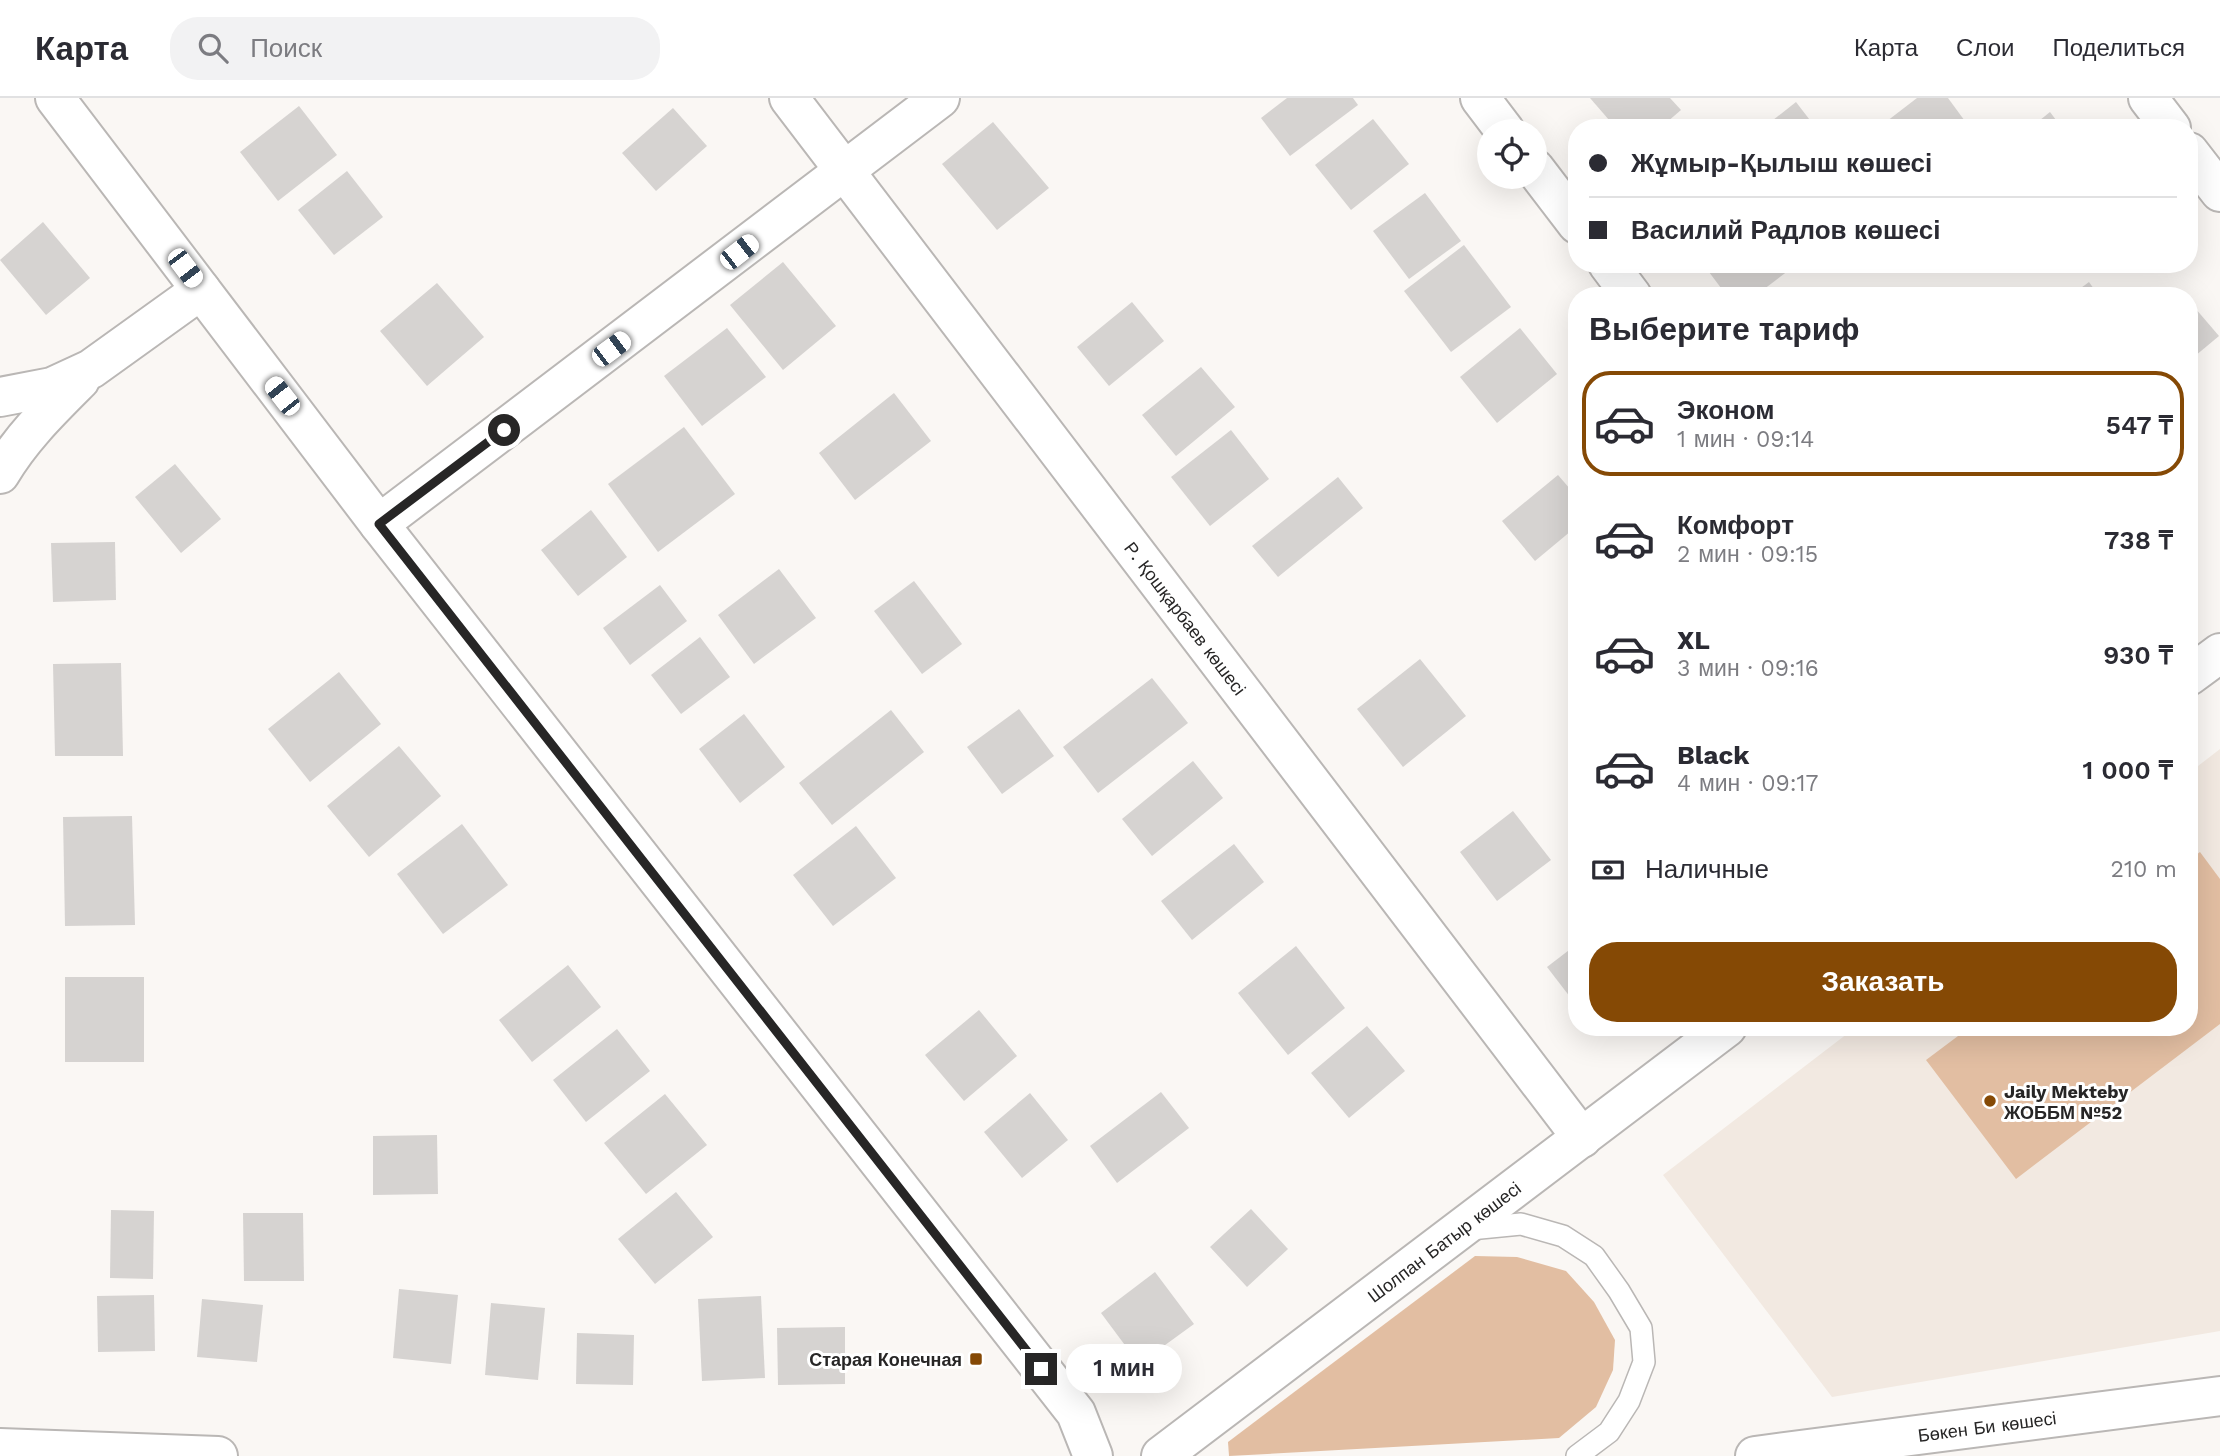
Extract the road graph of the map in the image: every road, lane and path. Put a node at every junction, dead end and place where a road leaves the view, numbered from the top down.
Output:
1 (55, 98) edge
2 (789, 98) edge
3 (940, 98) edge
4 (1479, 98) edge
5 (2148, 98) edge
6 (1496, 119) edge
7 (2164, 119) edge
8 (2198, 164) edge
9 (845, 171) junction
10 (1547, 185) edge
11 (2220, 192) edge
12 (1568, 212) edge
13 (201, 290) junction
14 (91, 369) junction
15 (0, 397) edge
16 (0, 474) edge
17 (379, 524) junction
18 (2220, 653) edge
19 (2198, 669) edge
20 (1715, 1036) edge
21 (1582, 1138) junction
22 (1461, 1229) junction
23 (2220, 1396) edge
24 (0, 1448) edge
25 (218, 1456) edge
26 (1093, 1456) edge
27 (1161, 1456) edge
28 (1577, 1456) edge
29 (1755, 1456) edge
30 (1763, 1456) edge

1 - 13 street
2 - 9 street, Р. Қошқарбаев көшесі
3 - 9 street
4 - 6 street
5 - 7 street
8 - 11 street
9 - 17 street
9 - 21 street, Р. Қошқарбаев көшесі
10 - 12 street
13 - 14 street
13 - 17 street
14 - 15 street
14 - 16 street
17 - 26 street
18 - 19 street
20 - 21 street, Шолпан Батыр көшесі
21 - 22 street, Шолпан Батыр көшесі
22 - 27 street, Шолпан Батыр көшесі
22 - 28 lane
23 - 30 street, Бөкен Би көшесі
24 - 25 street
29 - 30 street, Бөкен Би көшесі

